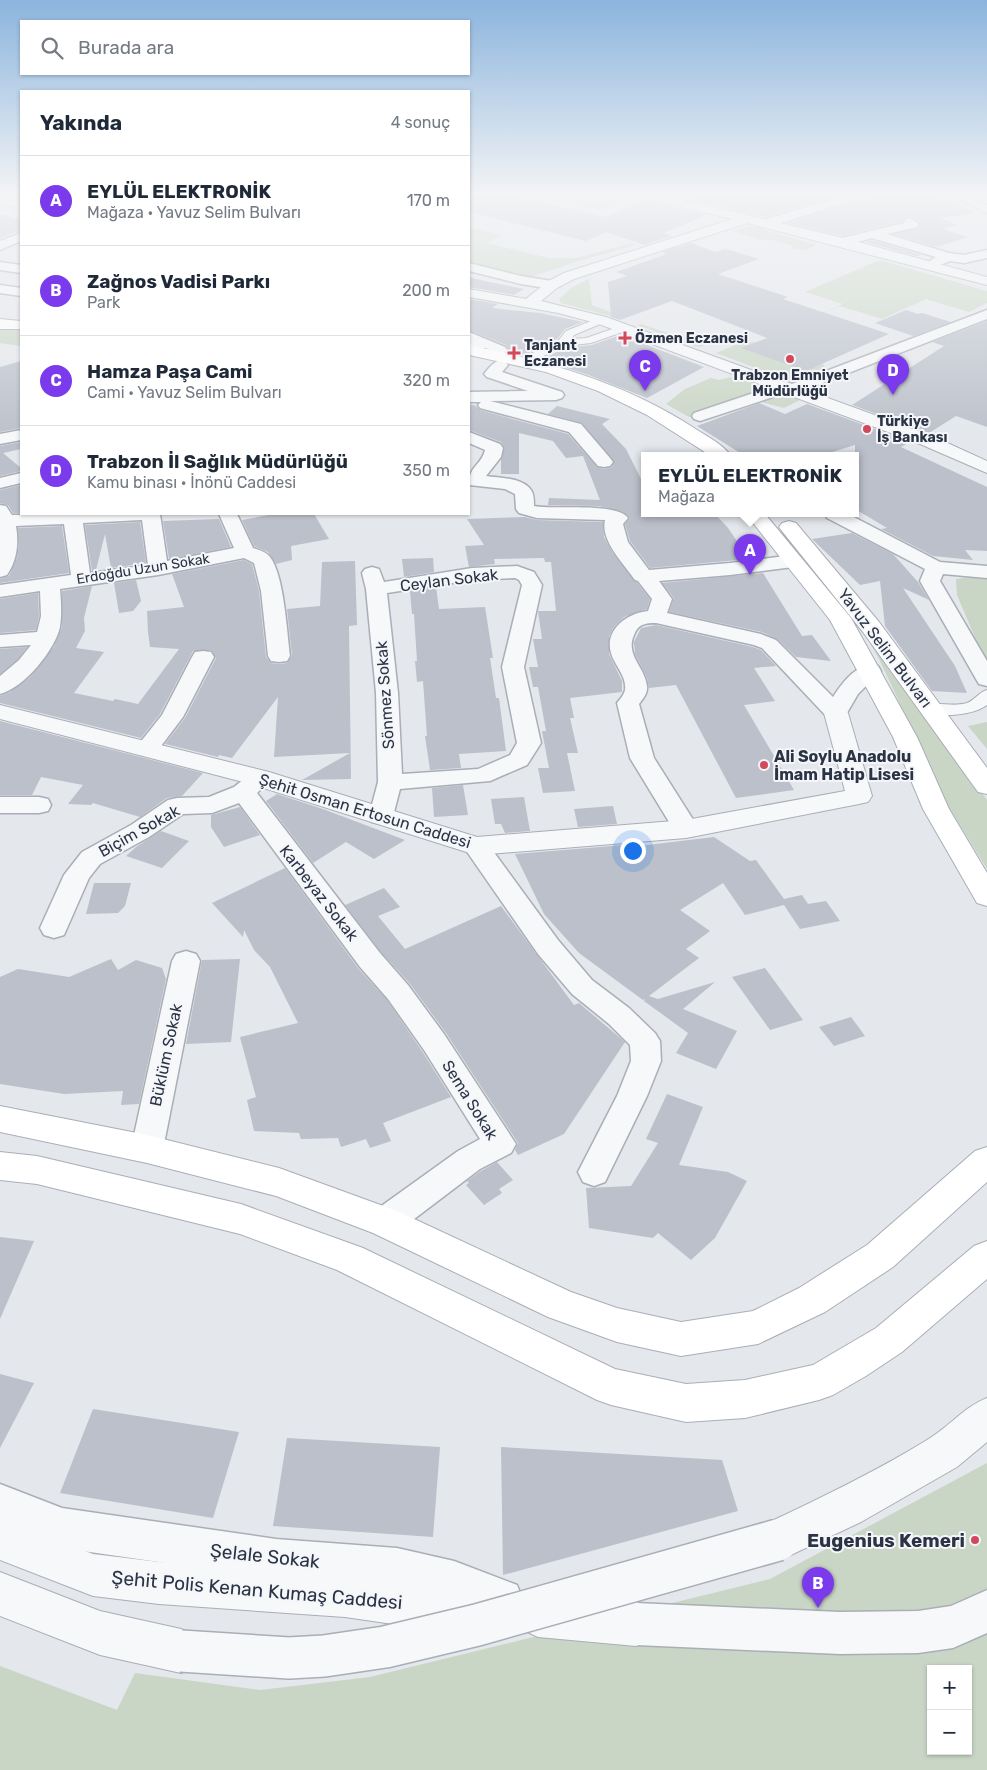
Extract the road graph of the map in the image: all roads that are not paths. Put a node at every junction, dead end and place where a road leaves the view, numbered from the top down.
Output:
1 (504, 276) edge
2 (574, 276) edge
3 (589, 276) edge
4 (966, 276) edge
5 (987, 281) edge
6 (552, 284) junction
7 (20, 291) edge
8 (470, 293) edge
9 (4, 295) edge
10 (535, 305) junction
11 (987, 314) edge
12 (0, 316) edge
13 (20, 317) edge
14 (602, 320) junction
15 (0, 324) edge
16 (20, 325) edge
17 (956, 326) junction
18 (624, 328) junction
19 (979, 332) dead end
20 (562, 343) junction
21 (470, 345) edge
22 (497, 354) junction
23 (526, 362) junction
24 (788, 389) junction
25 (470, 399) edge
26 (470, 399) edge
27 (512, 411) junction
28 (700, 416) dead end
29 (20, 435) edge
30 (473, 438) edge
31 (0, 439) edge
32 (692, 452) edge
33 (716, 452) edge
34 (604, 462) dead end
35 (986, 467) edge
36 (20, 478) edge
37 (471, 480) edge
38 (0, 483) edge
39 (20, 509) edge
40 (2, 515) edge
41 (114, 515) edge
42 (151, 515) edge
43 (228, 515) edge
44 (757, 517) edge
45 (780, 517) edge
46 (840, 517) edge
47 (74, 518) junction
48 (245, 552) junction
49 (793, 561) junction
50 (936, 567) junction
51 (158, 569) junction
52 (0, 571) edge
53 (987, 572) edge
54 (642, 576) junction
55 (82, 579) junction
56 (374, 581) joint
57 (50, 584) junction
58 (0, 590) edge
59 (656, 617) junction
60 (46, 638) junction
61 (0, 641) edge
62 (203, 656) dead end
63 (279, 656) dead end
64 (870, 671) junction
65 (987, 679) edge
66 (0, 687) edge
67 (987, 695) edge
68 (932, 709) junction
69 (0, 712) edge
70 (836, 713) junction
71 (147, 749) junction
72 (390, 782) junction
73 (252, 785) junction
74 (987, 786) edge
75 (0, 805) edge
76 (39, 805) dead end
77 (381, 816) junction
78 (686, 829) junction
79 (476, 846) junction
80 (987, 896) edge
81 (54, 928) dead end
82 (186, 961) dead end
83 (398, 992) joint
84 (0, 1119) edge
85 (147, 1149) junction
86 (987, 1161) edge
87 (0, 1166) edge
88 (594, 1172) dead end
89 (385, 1222) junction
90 (987, 1257) edge
91 (987, 1417) edge
92 (0, 1504) edge
93 (0, 1539) edge
94 (0, 1594) edge
95 (529, 1611) junction
96 (987, 1611) edge
97 (636, 1624) joint

1 - 6 street
2 - 6 street
3 - 10 street
4 - 5 street
6 - 10 street
7 - 9 street
8 - 10 street
10 - 14 street
11 - 17 street
12 - 13 main road
14 - 18 street
14 - 20 street
15 - 16 main road
17 - 19 street
17 - 24 street
18 - 20 street
18 - 24 street
20 - 23 street
21 - 22 main road
22 - 23 main road
22 - 25 street
22 - 32 main road
23 - 33 main road
24 - 28 street
24 - 35 street
26 - 27 street
27 - 30 street
27 - 34 street
29 - 31 street
30 - 37 street
36 - 38 street
37 - 54 street
39 - 40 street
40 - 47 street
40 - 52 street
41 - 47 street
42 - 51 street
43 - 48 street
44 - 49 main road, Yavuz Selim Bulvarı
45 - 68 main road, Yavuz Selim Bulvarı
46 - 50 street
47 - 55 street
48 - 51 street, Erdoğdu Uzun Sokak
48 - 63 street
49 - 54 street
49 - 64 main road, Yavuz Selim Bulvarı
50 - 53 street
50 - 65 street
51 - 55 street, Erdoğdu Uzun Sokak
54 - 59 street
55 - 57 street, Erdoğdu Uzun Sokak
56 - 72 street, Sönmez Sokak
56 - 72 street, Ceylan Sokak
57 - 58 street, Erdoğdu Uzun Sokak
57 - 60 street
59 - 70 street
59 - 78 street
60 - 61 street
60 - 66 street
62 - 71 street
64 - 70 street
64 - 80 main road, Yavuz Selim Bulvarı
67 - 68 street
68 - 74 main road, Yavuz Selim Bulvarı
69 - 71 street, Şehit Osman Ertosun Caddesi
70 - 78 street, Şehit Osman Ertosun Caddesi
71 - 73 street, Şehit Osman Ertosun Caddesi
72 - 77 street, Sönmez Sokak
73 - 77 street, Şehit Osman Ertosun Caddesi
73 - 81 street, Biçim Sokak
73 - 83 street, Karbeyaz Sokak
75 - 76 street
77 - 79 street, Şehit Osman Ertosun Caddesi
78 - 79 street, Şehit Osman Ertosun Caddesi
79 - 88 street
82 - 85 street, Büklüm Sokak
83 - 89 street, Sema Sokak
84 - 85 main road
85 - 89 main road
86 - 89 main road
87 - 90 main road
91 - 95 street, bridge
92 - 95 street, Şelale Sokak
93 - 97 street, Şehit Polis Kenan Kumaş Caddesi
94 - 95 street, bridge
96 - 97 street

